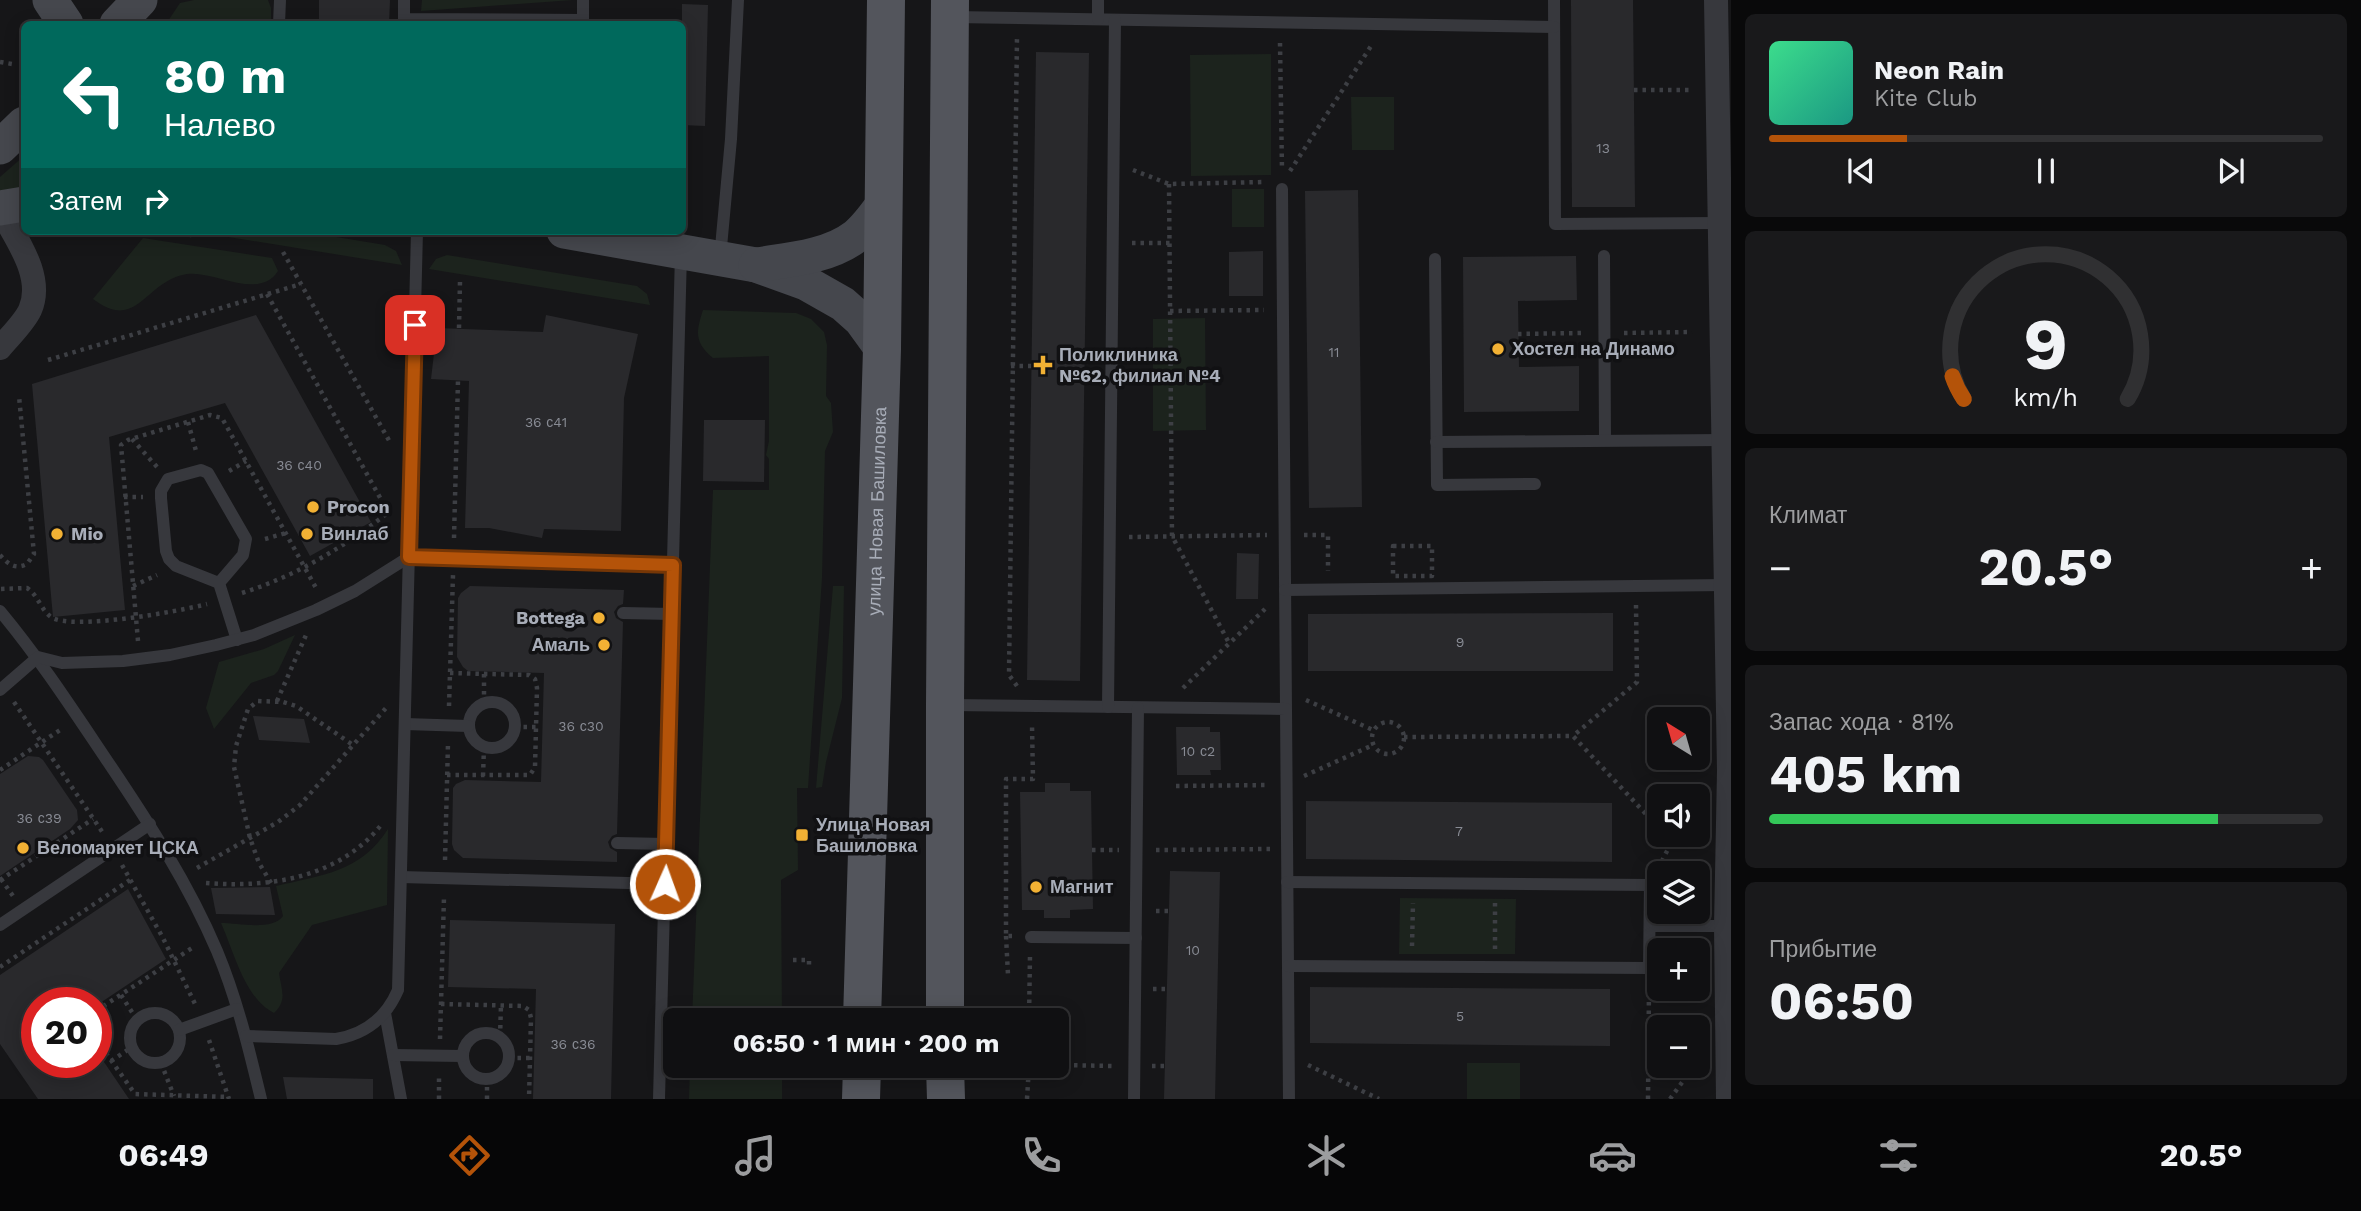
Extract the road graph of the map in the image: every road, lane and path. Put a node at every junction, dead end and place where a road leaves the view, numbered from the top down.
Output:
1 (50, 0) edge
2 (140, 0) edge
3 (157, 0) edge
4 (280, 0) edge
5 (404, 0) edge
6 (583, 0) edge
7 (738, 0) edge
8 (886, 0) edge
9 (1098, 0) edge
10 (1554, 0) edge
11 (1716, 0) edge
12 (949, 8) edge
13 (1018, 18) junction
14 (1098, 19) junction
15 (1115, 20) junction
16 (64, 21) edge
17 (120, 21) edge
18 (149, 21) edge
19 (279, 21) edge
20 (1280, 22) junction
21 (1385, 24) junction
22 (1554, 27) junction
23 (1724, 41) edge
24 (0, 62) edge
25 (12, 64) dead end
26 (1634, 90) dead end
27 (1690, 90) dead end
28 (21, 127) edge
29 (0, 147) edge
30 (1113, 163) junction
31 (1169, 184) junction
32 (1282, 185) junction
33 (884, 203) junction
34 (21, 205) edge
35 (0, 209) edge
36 (1720, 223) junction
37 (417, 235) edge
38 (587, 235) edge
39 (1112, 243) junction
40 (1170, 243) junction
41 (284, 252) dead end
42 (681, 252) junction
43 (1604, 256) dead end
44 (719, 259) junction
45 (1436, 260) dead end
46 (756, 265) junction
47 (460, 281) dead end
48 (301, 284) junction
49 (267, 294) junction
50 (1726, 307) edge
51 (1283, 310) junction
52 (1170, 311) junction
53 (459, 328) dead end
54 (0, 348) edge
55 (883, 349) junction
56 (48, 360) dead end
57 (1011, 366) junction
58 (1032, 366) dead end
59 (1111, 375) junction
60 (1171, 376) junction
61 (458, 380) dead end
62 (19, 396) dead end
63 (188, 422) junction
64 (132, 439) junction
65 (1605, 440) junction
66 (1724, 440) junction
67 (1436, 442) junction
68 (201, 470) junction
69 (1728, 478) edge
70 (168, 479) junction
71 (411, 479) junction
72 (1535, 484) dead end
73 (388, 512) dead end
74 (1284, 535) junction
75 (1172, 536) junction
76 (1110, 537) junction
77 (1393, 546) joint
78 (0, 555) edge
79 (409, 557) junction
80 (453, 558) junction
81 (673, 565) junction
82 (219, 583) junction
83 (1726, 585) junction
84 (1636, 586) junction
85 (1329, 589) junction
86 (1285, 590) junction
87 (321, 608) junction
88 (0, 611) edge
89 (623, 613) dead end
90 (672, 614) junction
91 (237, 640) junction
92 (1729, 640) edge
93 (1229, 643) junction
94 (38, 657) junction
95 (139, 660) junction
96 (450, 673) junction
97 (484, 674) junction
98 (406, 685) junction
99 (1, 689) edge
100 (1286, 691) junction
101 (277, 701) junction
102 (484, 703) junction
103 (945, 705) junction
104 (1032, 706) junction
105 (1108, 707) junction
106 (1138, 708) junction
107 (1162, 708) junction
108 (1286, 709) junction
109 (78, 718) junction
110 (405, 724) junction
111 (449, 725) junction
112 (468, 726) junction
113 (515, 727) junction
114 (537, 727) junction
115 (1373, 730) junction
116 (1573, 736) junction
117 (1404, 737) junction
118 (42, 742) junction
119 (1373, 745) junction
120 (353, 746) junction
121 (484, 747) junction
122 (0, 770) edge
123 (447, 775) junction
124 (483, 776) junction
125 (1286, 785) junction
126 (1175, 786) dead end
127 (403, 796) junction
128 (1647, 815) edge
129 (93, 818) junction
130 (150, 824) junction
131 (250, 838) junction
132 (617, 843) dead end
133 (666, 844) junction
134 (113, 849) junction
135 (1287, 849) junction
136 (1092, 850) dead end
137 (1137, 850) junction
138 (181, 877) junction
139 (401, 877) junction
140 (444, 878) junction
141 (131, 879) junction
142 (0, 880) edge
143 (271, 883) junction
144 (1287, 883) junction
145 (1413, 883) junction
146 (665, 884) junction
147 (1496, 884) junction
148 (1647, 885) edge
149 (0, 925) edge
150 (1650, 926) joint
151 (1726, 926) junction
152 (210, 935) junction
153 (1006, 936) junction
154 (1031, 937) junction
155 (1136, 938) junction
156 (1650, 938) edge
157 (174, 960) junction
158 (793, 960) dead end
159 (1288, 966) junction
160 (0, 967) edge
161 (1412, 967) junction
162 (1495, 967) junction
163 (1647, 968) edge
164 (809, 969) dead end
165 (1008, 975) dead end
166 (121, 995) junction
167 (112, 1001) edge
168 (1649, 1001) edge
169 (441, 1004) junction
170 (501, 1005) junction
171 (862, 1008) edge
172 (945, 1008) edge
173 (1029, 1008) edge
174 (237, 1009) junction
175 (385, 1013) junction
176 (138, 1020) junction
177 (202, 1022) junction
178 (180, 1030) junction
179 (246, 1036) junction
180 (500, 1037) junction
181 (132, 1047) junction
182 (393, 1055) junction
183 (440, 1056) junction
184 (462, 1056) junction
185 (1289, 1056) junction
186 (509, 1058) junction
187 (531, 1058) junction
188 (112, 1059) edge
189 (112, 1061) edge
190 (161, 1063) junction
191 (1069, 1066) edge
192 (1135, 1066) junction
193 (1165, 1066) dead end
194 (854, 1078) edge
195 (862, 1078) edge
196 (1028, 1078) edge
197 (1685, 1078) edge
198 (487, 1079) junction
199 (174, 1096) junction
200 (229, 1098) edge
201 (261, 1099) edge
202 (401, 1099) edge
203 (439, 1099) edge
204 (486, 1099) edge
205 (529, 1099) edge
206 (659, 1099) edge
207 (851, 1099) edge
208 (861, 1099) edge
209 (1027, 1099) edge
210 (1134, 1099) edge
211 (1289, 1099) edge
212 (1379, 1099) edge
213 (1648, 1099) edge
214 (1670, 1099) edge
215 (1728, 1099) edge

1 - 16 street
2 - 17 street
3 - 18 street
4 - 19 lane
5 - 6 lane
7 - 44 lane
8 - 33 main road, улица Новая Башиловка
9 - 14 lane
10 - 22 lane
11 - 23 street
12 - 13 lane
12 - 103 main road
13 - 14 lane
13 - 57 path
14 - 15 lane
15 - 20 lane
15 - 30 lane
20 - 21 lane
20 - 32 path
21 - 22 lane
21 - 32 path
22 - 36 lane
23 - 36 street
24 - 25 path
26 - 27 path
28 - 29 street
30 - 31 path
30 - 39 lane
31 - 32 path
31 - 40 path
32 - 51 lane
33 - 46 street
33 - 55 main road, улица Новая Башиловка
34 - 35 street
35 - 54 street
36 - 50 street
37 - 71 lane
38 - 42 street
39 - 40 path
39 - 59 lane
40 - 52 path
41 - 48 path
42 - 44 street
42 - 81 lane
43 - 65 lane
44 - 46 street
45 - 67 lane
46 - 55 street
47 - 53 path
48 - 49 path
48 - 71 path
49 - 56 path
49 - 73 path
50 - 66 street
51 - 52 path
51 - 74 lane
52 - 60 path
55 - 171 main road, улица Новая Башиловка
57 - 58 path
57 - 104 path
59 - 60 path
59 - 76 lane
60 - 75 path
61 - 80 path
62 - 78 path
63 - 64 path
63 - 68 path
63 - 87 path
64 - 70 path
64 - 95 path
65 - 66 lane
65 - 67 lane
66 - 69 street
67 - 72 lane
68 - 70 lane
68 - 82 lane
69 - 83 street
70 - 82 lane
71 - 79 lane
74 - 75 path
74 - 85 path
74 - 86 lane
75 - 76 path
75 - 93 path
76 - 105 lane
77 - 77 path
79 - 80 lane
79 - 87 lane
79 - 98 lane
80 - 81 lane
80 - 96 path
81 - 90 lane
82 - 91 lane
83 - 84 lane
83 - 92 street
84 - 85 lane
84 - 116 path
85 - 86 lane
86 - 93 path
86 - 100 lane
87 - 91 lane
87 - 101 path
88 - 94 lane
89 - 90 lane
90 - 133 lane
91 - 95 lane
92 - 151 street
93 - 107 path
94 - 95 lane
94 - 99 lane
94 - 109 lane
96 - 97 path
96 - 111 path
97 - 102 path
97 - 114 path
98 - 110 lane
98 - 120 path
99 - 118 path
100 - 108 lane
100 - 115 path
101 - 120 path
101 - 131 path
102 - 112 lane
102 - 113 lane
103 - 104 lane
103 - 172 main road
104 - 105 lane
104 - 153 path
105 - 106 lane
106 - 107 lane
106 - 137 lane
107 - 108 lane
108 - 125 lane
109 - 118 path
109 - 130 lane
110 - 111 lane
110 - 127 lane
111 - 112 lane
111 - 123 path
112 - 121 lane
113 - 114 path
113 - 121 lane
114 - 124 path
115 - 117 path
115 - 119 path
116 - 117 path
116 - 128 path
117 - 119 path
118 - 122 path
118 - 129 path
119 - 125 path
120 - 131 path
121 - 124 path
123 - 124 path
123 - 140 path
125 - 126 path
125 - 135 lane
127 - 139 lane
127 - 143 path
129 - 134 path
129 - 142 path
130 - 134 lane
130 - 138 lane
131 - 138 path
131 - 143 path
132 - 133 lane
133 - 146 lane
134 - 141 path
134 - 149 lane
135 - 137 path
135 - 144 lane
136 - 137 path
137 - 155 lane
138 - 143 path
138 - 152 lane
139 - 140 lane
139 - 175 lane
140 - 146 lane
140 - 169 path
141 - 157 path
141 - 160 path
144 - 145 lane
144 - 159 lane
145 - 147 lane
145 - 161 path
146 - 206 lane
147 - 148 lane
147 - 162 path
150 - 151 lane
150 - 156 lane
151 - 215 street
152 - 157 path
152 - 174 lane
153 - 154 path
153 - 165 path
154 - 155 lane
154 - 173 path
155 - 192 lane
157 - 166 path
157 - 177 path
158 - 164 path
159 - 161 lane
159 - 185 lane
161 - 162 lane
162 - 163 lane
166 - 167 path
166 - 176 path
168 - 213 path
169 - 170 path
169 - 183 path
170 - 180 path
170 - 187 path
174 - 177 lane
174 - 179 lane
175 - 179 lane
175 - 182 lane
176 - 178 lane
176 - 181 lane
177 - 178 lane
177 - 200 path
178 - 190 lane
179 - 201 lane
180 - 184 lane
180 - 186 lane
181 - 188 path
181 - 190 lane
182 - 183 lane
182 - 202 lane
183 - 184 lane
183 - 203 path
184 - 198 lane
185 - 211 lane
185 - 212 path
186 - 187 path
186 - 198 lane
187 - 205 path
189 - 199 path
190 - 199 path
191 - 192 path
192 - 193 path
192 - 210 lane
194 - 207 street
195 - 208 main road
196 - 209 path
197 - 214 path
198 - 204 path
199 - 200 path

